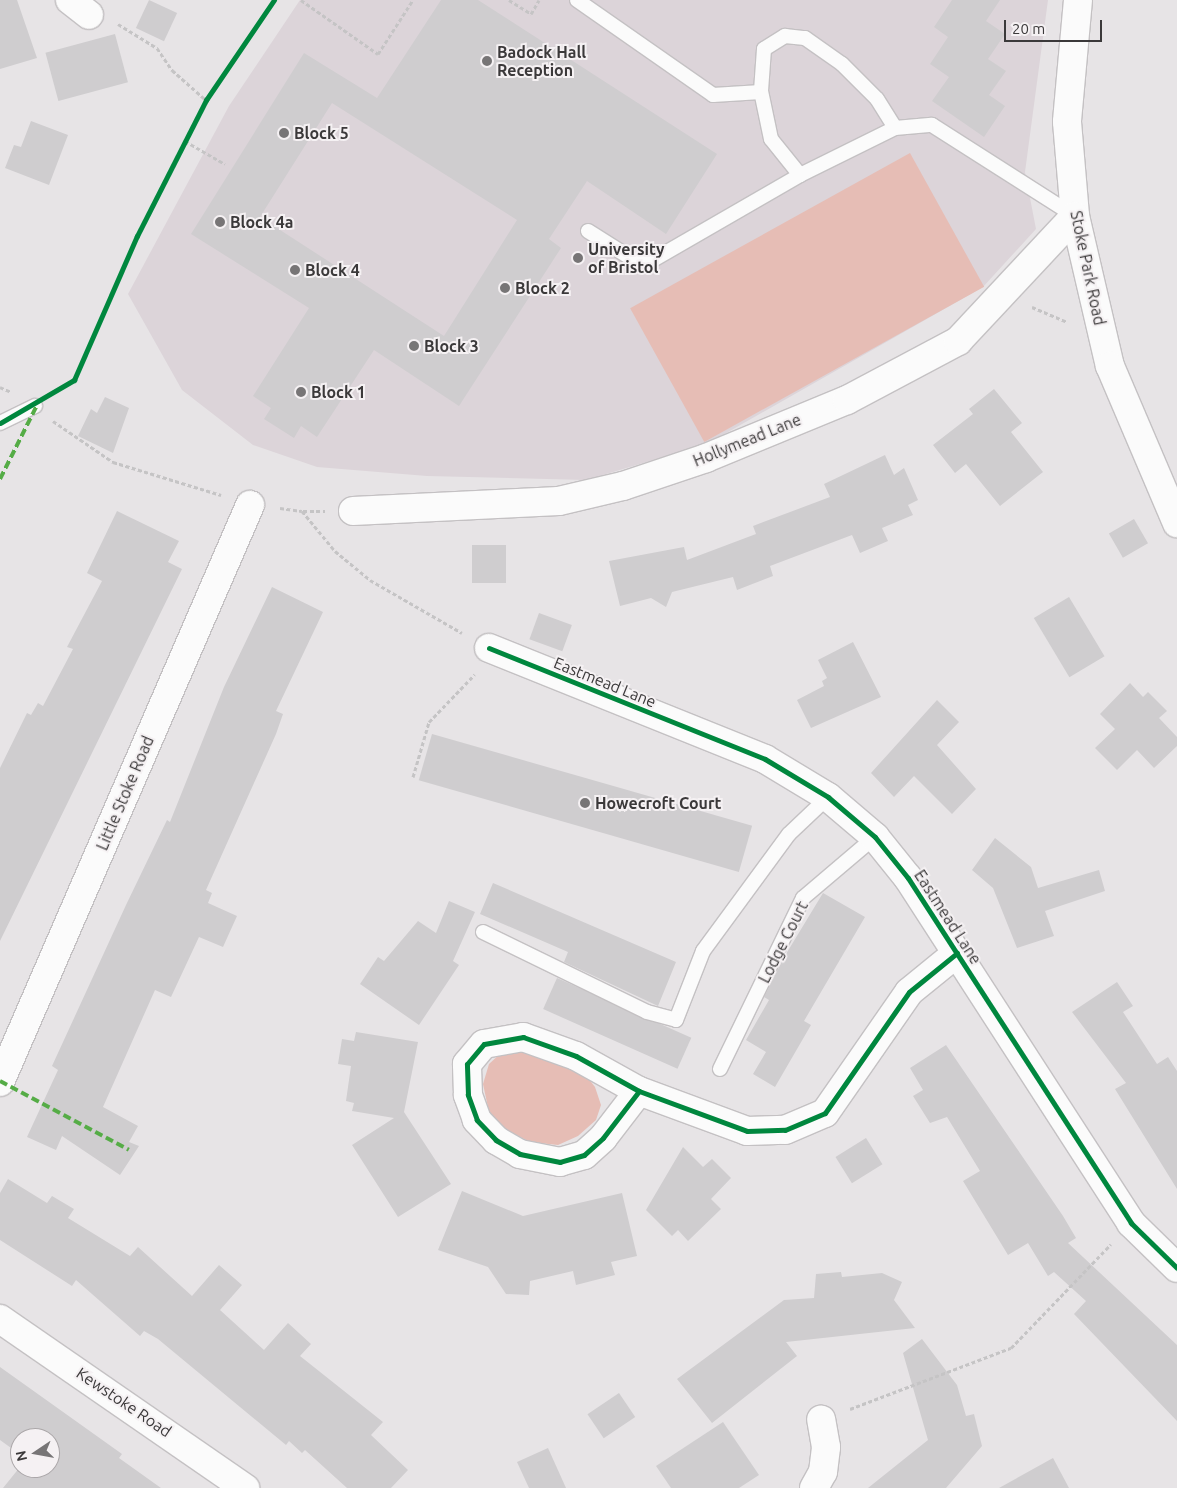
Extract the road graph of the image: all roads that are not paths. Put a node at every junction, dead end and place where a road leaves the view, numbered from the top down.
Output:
1 (577, 0) edge
2 (1078, 0) edge
3 (761, 92) junction
4 (895, 128) junction
5 (800, 175) junction
6 (1075, 216) junction
7 (588, 232) dead end
8 (35, 406) dead end
9 (0, 424) edge
10 (250, 505) dead end
11 (353, 511) dead end
12 (1177, 523) edge
13 (492, 650) road end
14 (828, 797) junction
15 (875, 837) junction
16 (483, 932) dead end
17 (957, 953) junction
18 (720, 1069) dead end
19 (0, 1082) edge
20 (639, 1091) junction
21 (1177, 1268) edge
22 (0, 1319) edge
23 (821, 1420) road end
24 (245, 1488) edge
25 (814, 1488) edge

1 - 3 lane
2 - 6 street, Stoke Park Road
3 - 4 lane
3 - 5 lane
4 - 5 lane
4 - 6 lane
5 - 7 lane
6 - 11 street, Hollymead Lane
6 - 12 street, Stoke Park Road
8 - 9 lane
10 - 19 street, Little Stoke Road
13 - 14 street, Eastmead Lane
14 - 15 street, Eastmead Lane
14 - 16 lane
15 - 17 street, Eastmead Lane
15 - 18 lane, Lodge Court
17 - 20 street
17 - 21 street, Eastmead Lane
20 - 20 street
22 - 24 street, Kewstoke Road
23 - 25 street

